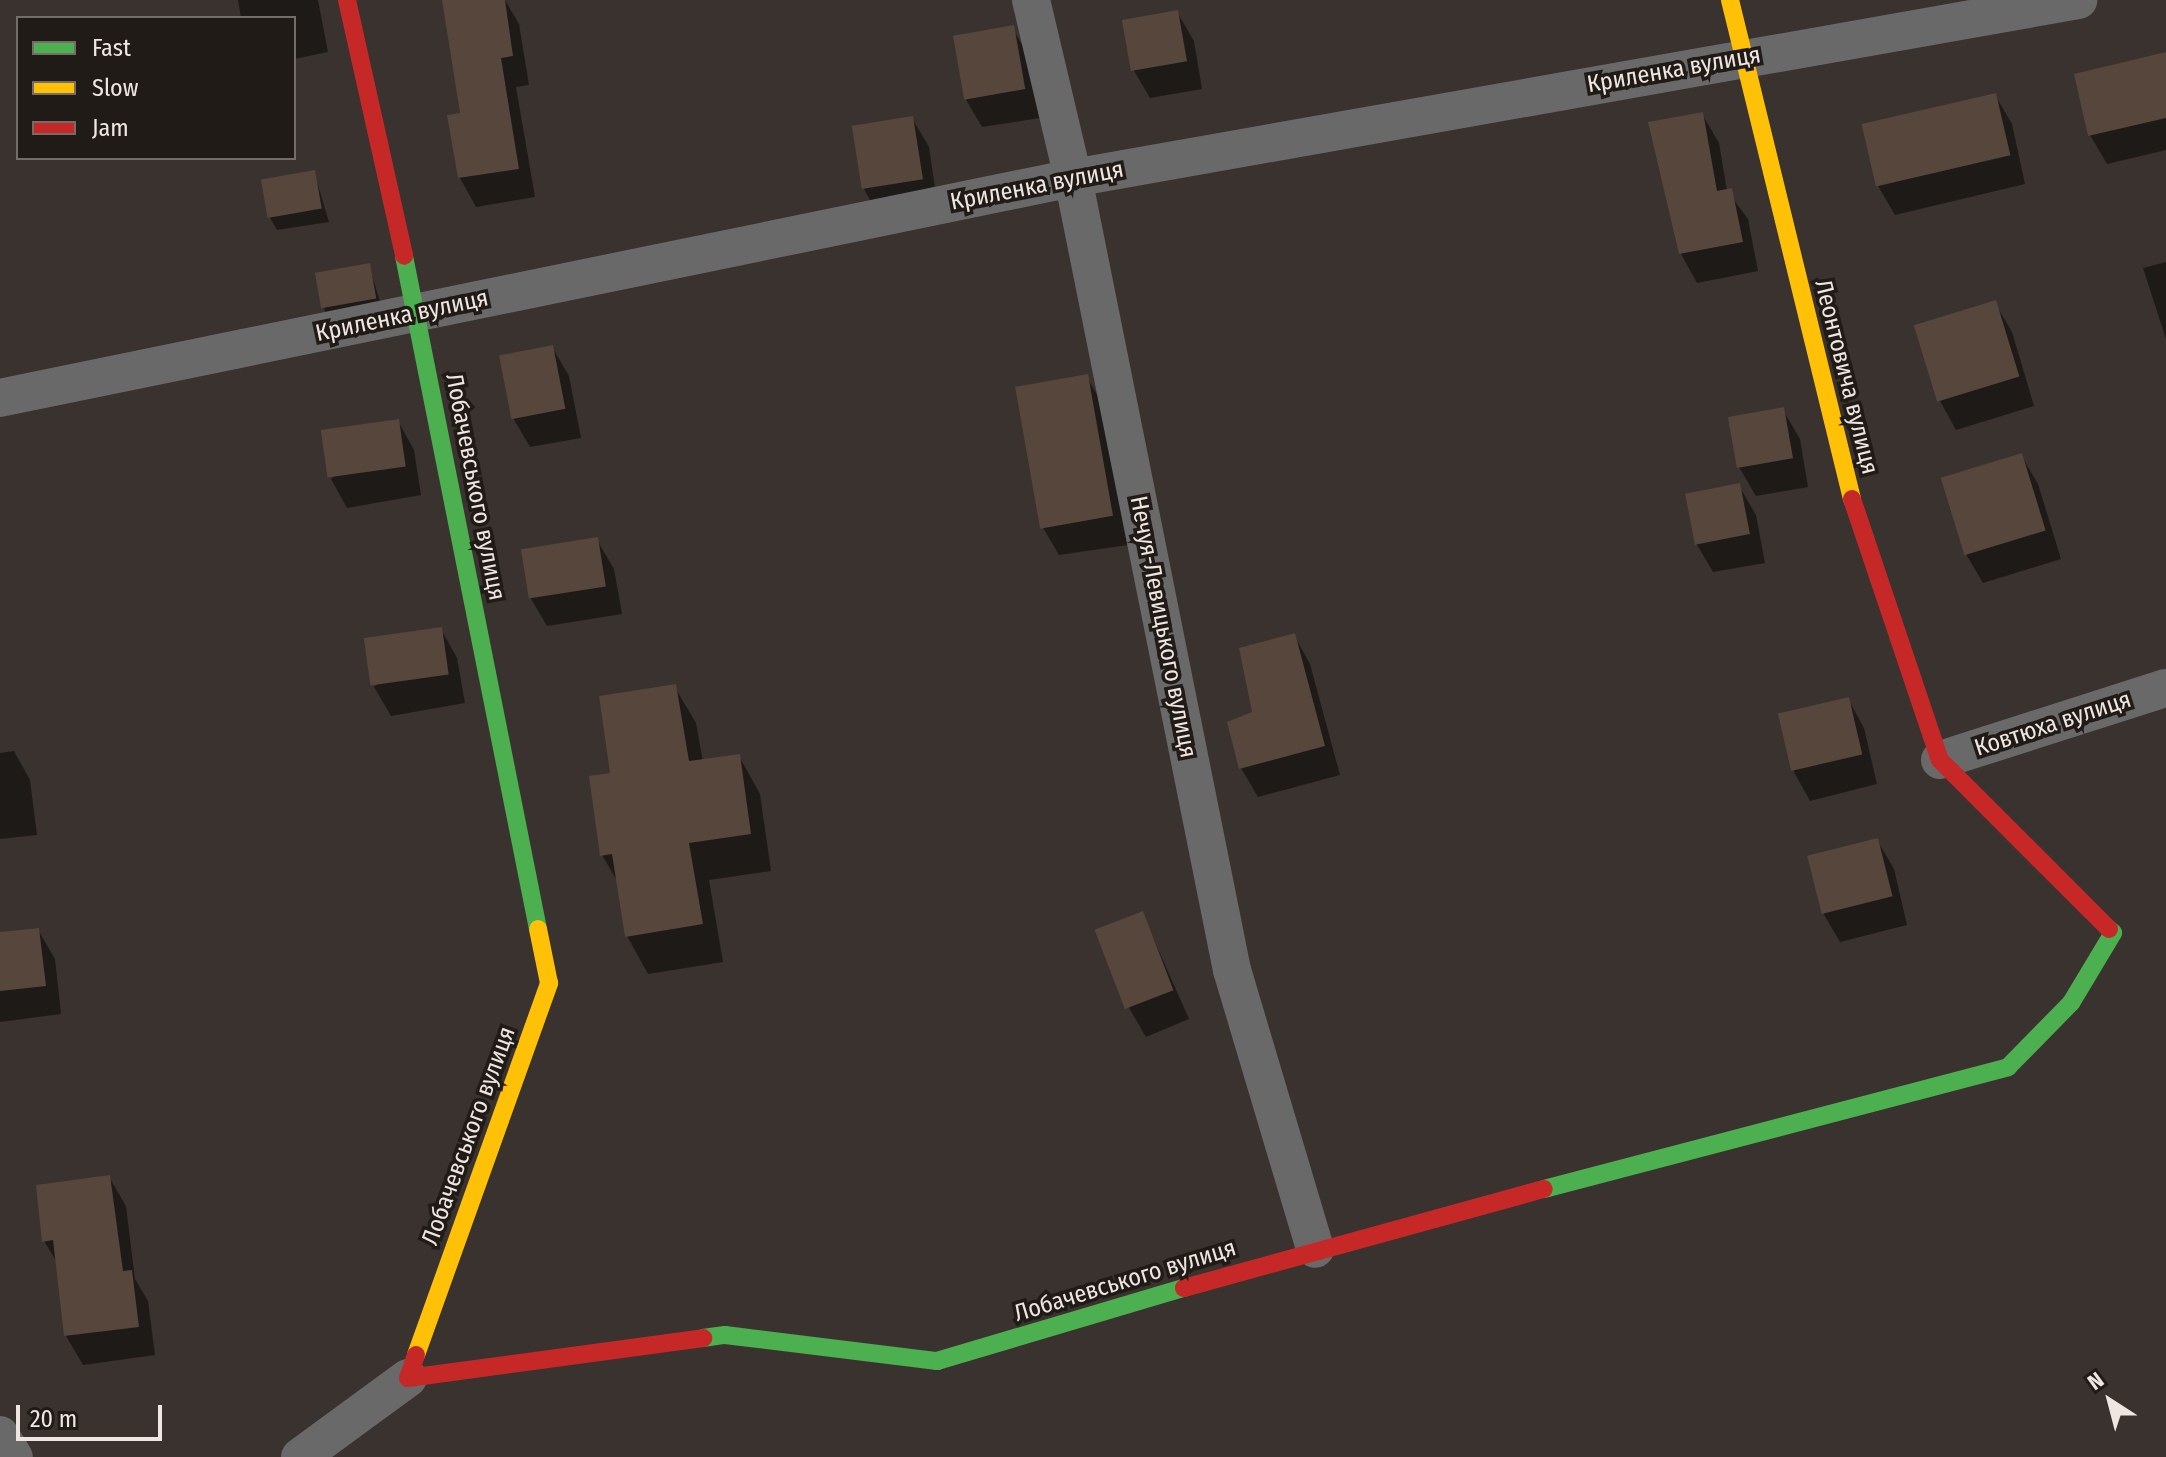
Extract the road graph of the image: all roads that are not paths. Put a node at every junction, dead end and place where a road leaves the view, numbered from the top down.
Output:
1 (347, 0) edge
2 (1031, 0) edge
3 (1730, 0) edge
4 (2078, 0) edge
5 (1740, 58) junction
6 (1073, 178) junction
7 (416, 313) junction
8 (0, 398) edge
9 (2166, 688) edge
10 (1940, 760) junction
11 (1315, 1249) junction
12 (408, 1378) junction
13 (0, 1435) edge
14 (14, 1457) edge
15 (300, 1457) edge

1 - 7 street, Лобачевського вулиця
2 - 6 street, Нечуя-Левицького вулиця
3 - 5 street, Леонтовича вулиця
4 - 5 street, Криленка вулиця
5 - 6 street, Криленка вулиця
5 - 10 street, Леонтовича вулиця
6 - 7 street, Криленка вулиця
6 - 11 street, Нечуя-Левицького вулиця
7 - 8 street, Криленка вулиця
7 - 12 street, Лобачевського вулиця
9 - 10 street, Ковтюха вулиця
10 - 11 street, Лобачевського вулиця
11 - 12 street, Лобачевського вулиця
12 - 15 street
13 - 14 street

